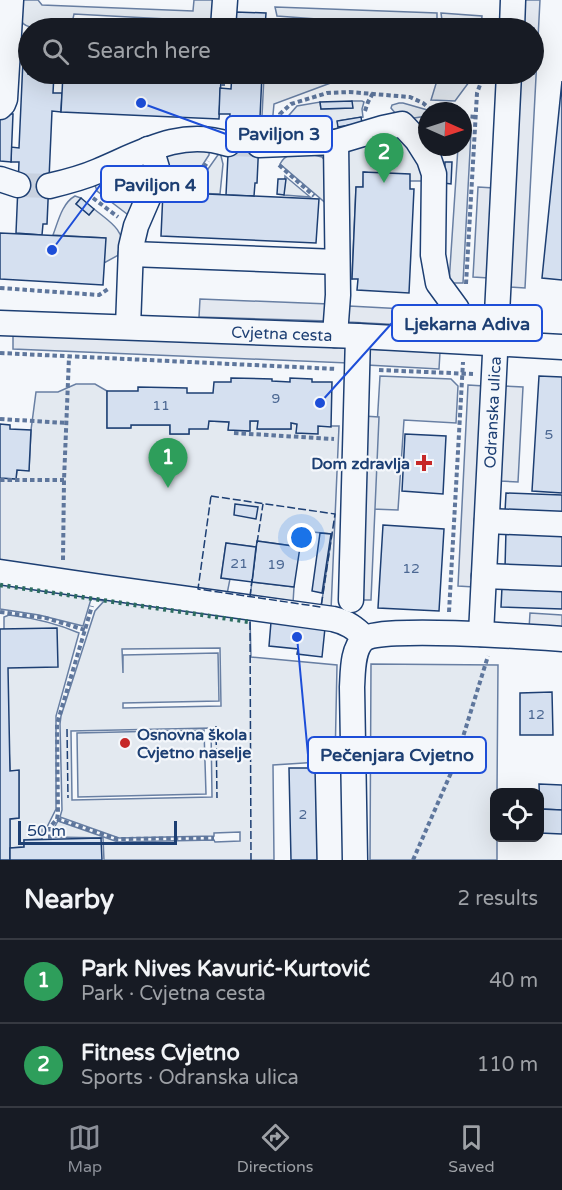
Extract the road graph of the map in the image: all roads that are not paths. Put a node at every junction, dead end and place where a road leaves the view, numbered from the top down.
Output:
1 (11, 0) edge
2 (225, 0) edge
3 (513, 0) edge
4 (224, 18) edge
5 (512, 18) edge
6 (18, 31) edge
7 (18, 40) edge
8 (509, 84) edge
9 (0, 107) edge
10 (336, 141) junction
11 (224, 142) tunnel mouth
12 (267, 145) tunnel mouth
13 (147, 149) junction
14 (60, 184) tunnel mouth
15 (133, 242) junction
16 (338, 262) junction
17 (457, 309) dead end
18 (0, 323) edge
19 (128, 327) junction
20 (346, 336) junction
21 (496, 343) junction
22 (562, 347) edge
23 (487, 521) junction
24 (562, 524) edge
25 (0, 572) edge
26 (484, 576) junction
27 (562, 579) edge
28 (351, 600) dead end
29 (365, 638) junction
30 (562, 639) edge
31 (485, 645) junction
32 (355, 860) edge

1 - 6 street
2 - 4 street
3 - 5 street
7 - 9 street
8 - 21 street, Odranska ulica
10 - 12 street
10 - 16 street
10 - 17 street
11 - 13 street
13 - 14 street
13 - 15 street
15 - 16 street
15 - 19 street
16 - 20 street
18 - 19 street, Cvjetna cesta
19 - 20 street, Cvjetna cesta
20 - 21 street, Cvjetna cesta
20 - 28 street
21 - 22 street, Cvjetna cesta
21 - 23 street, Odranska ulica
23 - 24 street
23 - 26 street, Odranska ulica
25 - 29 street
26 - 27 street
26 - 31 street, Odranska ulica
29 - 31 street
29 - 32 street
30 - 31 street

